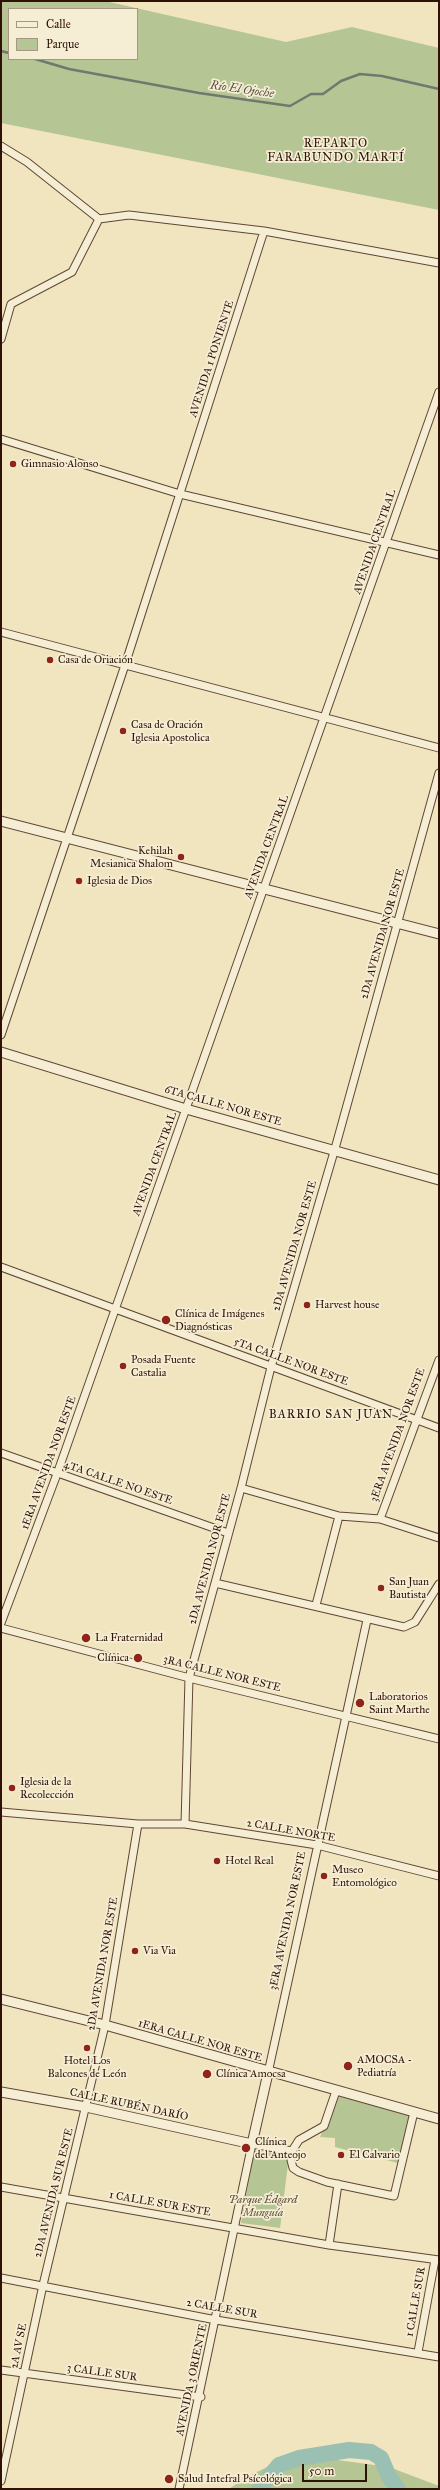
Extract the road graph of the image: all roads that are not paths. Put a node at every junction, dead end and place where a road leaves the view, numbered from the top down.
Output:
1 (1, 146) edge
2 (99, 218) junction
3 (264, 231) junction
4 (439, 263) edge
5 (1, 339) edge
6 (439, 392) edge
7 (1, 439) edge
8 (180, 494) junction
9 (386, 544) junction
10 (439, 555) edge
11 (1, 632) edge
12 (126, 665) junction
13 (325, 718) junction
14 (439, 748) edge
15 (439, 773) edge
16 (1, 822) edge
17 (67, 838) junction
18 (264, 889) junction
19 (397, 923) junction
20 (439, 934) edge
21 (1, 1034) edge
22 (1, 1052) edge
23 (186, 1109) junction
24 (334, 1150) junction
25 (439, 1180) edge
26 (1, 1267) edge
27 (115, 1309) junction
28 (439, 1360) edge
29 (271, 1367) junction
30 (417, 1420) junction
31 (439, 1428) edge
32 (1, 1453) edge
33 (57, 1474) junction
34 (241, 1488) junction
35 (339, 1516) junction
36 (380, 1519) junction
37 (228, 1533) junction
38 (439, 1538) edge
39 (215, 1583) junction
40 (439, 1584) edge
41 (316, 1606) junction
42 (367, 1620) junction
43 (1, 1622) edge
44 (1, 1628) edge
45 (189, 1678) junction
46 (345, 1715) junction
47 (439, 1739) edge
48 (1, 1812) edge
49 (138, 1824) junction
50 (184, 1824) junction
51 (317, 1845) junction
52 (439, 1876) edge
53 (1, 1999) edge
54 (105, 2025) junction
55 (268, 2073) junction
56 (336, 2091) junction
57 (1, 2092) edge
58 (86, 2107) junction
59 (414, 2112) junction
60 (439, 2119) edge
61 (252, 2144) junction
62 (292, 2151) junction
63 (338, 2184) junction
64 (1, 2187) edge
65 (64, 2199) junction
66 (235, 2228) junction
67 (330, 2245) junction
68 (437, 2260) edge
69 (1, 2278) edge
70 (43, 2285) junction
71 (216, 2320) junction
72 (418, 2352) junction
73 (439, 2357) edge
74 (1, 2370) edge
75 (24, 2373) junction
76 (201, 2397) junction
77 (1, 2481) edge
78 (179, 2489) edge

1 - 2 street
2 - 3 street
2 - 5 street
3 - 4 street
3 - 8 street, AVENIDA 1 PONIENTE
6 - 9 street, AVENIDA CENTRAL
7 - 8 street
8 - 9 street
8 - 12 street
9 - 10 street
9 - 13 street, AVENIDA CENTRAL
11 - 12 street
12 - 13 street
12 - 17 street
13 - 14 street
13 - 18 street, AVENIDA CENTRAL
15 - 19 street, 2DA AVENIDA NOR ESTE
16 - 17 street
17 - 18 street
17 - 21 street
18 - 19 street
18 - 23 street, AVENIDA CENTRAL
19 - 20 street
19 - 24 street, 2DA AVENIDA NOR ESTE
22 - 23 street, 6TA CALLE NOR ESTE
23 - 24 street, 6TA CALLE NOR ESTE
23 - 27 street, AVENIDA CENTRAL
24 - 25 street, 6TA CALLE NOR ESTE
24 - 29 street, 2DA AVENIDA NOR ESTE
26 - 27 street, 5TA CALLE NOR ESTE
27 - 29 street, 5TA CALLE NOR ESTE
27 - 33 street, 1ERA AVENIDA NOR ESTE
28 - 30 street, 3ERA AVENIDA NOR ESTE
29 - 30 street, 5TA CALLE NOR ESTE
29 - 34 street, 2DA AVENIDA NOR ESTE
30 - 31 street, 5TA CALLE NOR ESTE
30 - 36 street, 3ERA AVENIDA NOR ESTE
32 - 33 street, 4TA CALLE NO ESTE
33 - 37 street, 4TA CALLE NO ESTE
33 - 43 street, 1ERA AVENIDA NOR ESTE
34 - 35 street
34 - 37 street, 2DA AVENIDA NOR ESTE
35 - 36 street
35 - 41 street
36 - 38 street
37 - 39 street, 2DA AVENIDA NOR ESTE
39 - 41 street
39 - 45 street, 2DA AVENIDA NOR ESTE
40 - 42 street
41 - 42 street
42 - 46 street, 3ERA AVENIDA NOR ESTE
44 - 45 street, 3RA CALLE NOR ESTE
45 - 46 street, 3RA CALLE NOR ESTE
45 - 50 street, 2DA AVENIDA NOR ESTE
46 - 47 street, 3RA CALLE NOR ESTE
46 - 51 street, 3ERA AVENIDA NOR ESTE
48 - 49 street, 2 CALLE NORTE
49 - 50 street, 2 CALLE NORTE
49 - 54 street, 2DA AVENIDA NOR ESTE
50 - 51 street, 2 CALLE NORTE
51 - 52 street, 2 CALLE NORTE
51 - 55 street, 3ERA AVENIDA NOR ESTE
53 - 54 street, 1ERA CALLE NOR ESTE
54 - 55 street, 1ERA CALLE NOR ESTE
54 - 58 street, 2DA AVENIDA NOR ESTE
55 - 56 street, 1ERA CALLE NOR ESTE
55 - 61 street, 3ERA AVENIDA NOR ESTE
56 - 59 street, 1ERA CALLE NOR ESTE
56 - 62 street
57 - 58 street, CALLE RUBÉN DARÍO
58 - 61 street, CALLE RUBÉN DARÍO
58 - 65 street, 2DA AVENIDA SUR ESTE
59 - 60 street, 1ERA CALLE NOR ESTE
59 - 63 street
61 - 62 street
61 - 66 street, 3ERA AVENIDA NOR ESTE
62 - 63 street
63 - 67 street
64 - 65 street, 1 CALLE SUR ESTE
65 - 66 street, 1 CALLE SUR ESTE
65 - 70 street, 2DA AVENIDA SUR ESTE
66 - 67 street, 1 CALLE SUR ESTE
66 - 71 street, AVENIDA 3 ORIENTE
67 - 68 street, 1 CALLE SUR ESTE
68 - 72 street, 1 CALLE SUR
69 - 70 street, 2 CALLE SUR
70 - 71 street, 2 CALLE SUR
70 - 75 street, 2A AV SE
71 - 72 street, 2 CALLE SUR
71 - 76 street, AVENIDA 3 ORIENTE
72 - 73 street, 2 CALLE SUR
74 - 75 street, 3 CALLE SUR
75 - 76 street, 3 CALLE SUR
75 - 77 street, 2A AV SE
76 - 78 street, AVENIDA 3 ORIENTE

